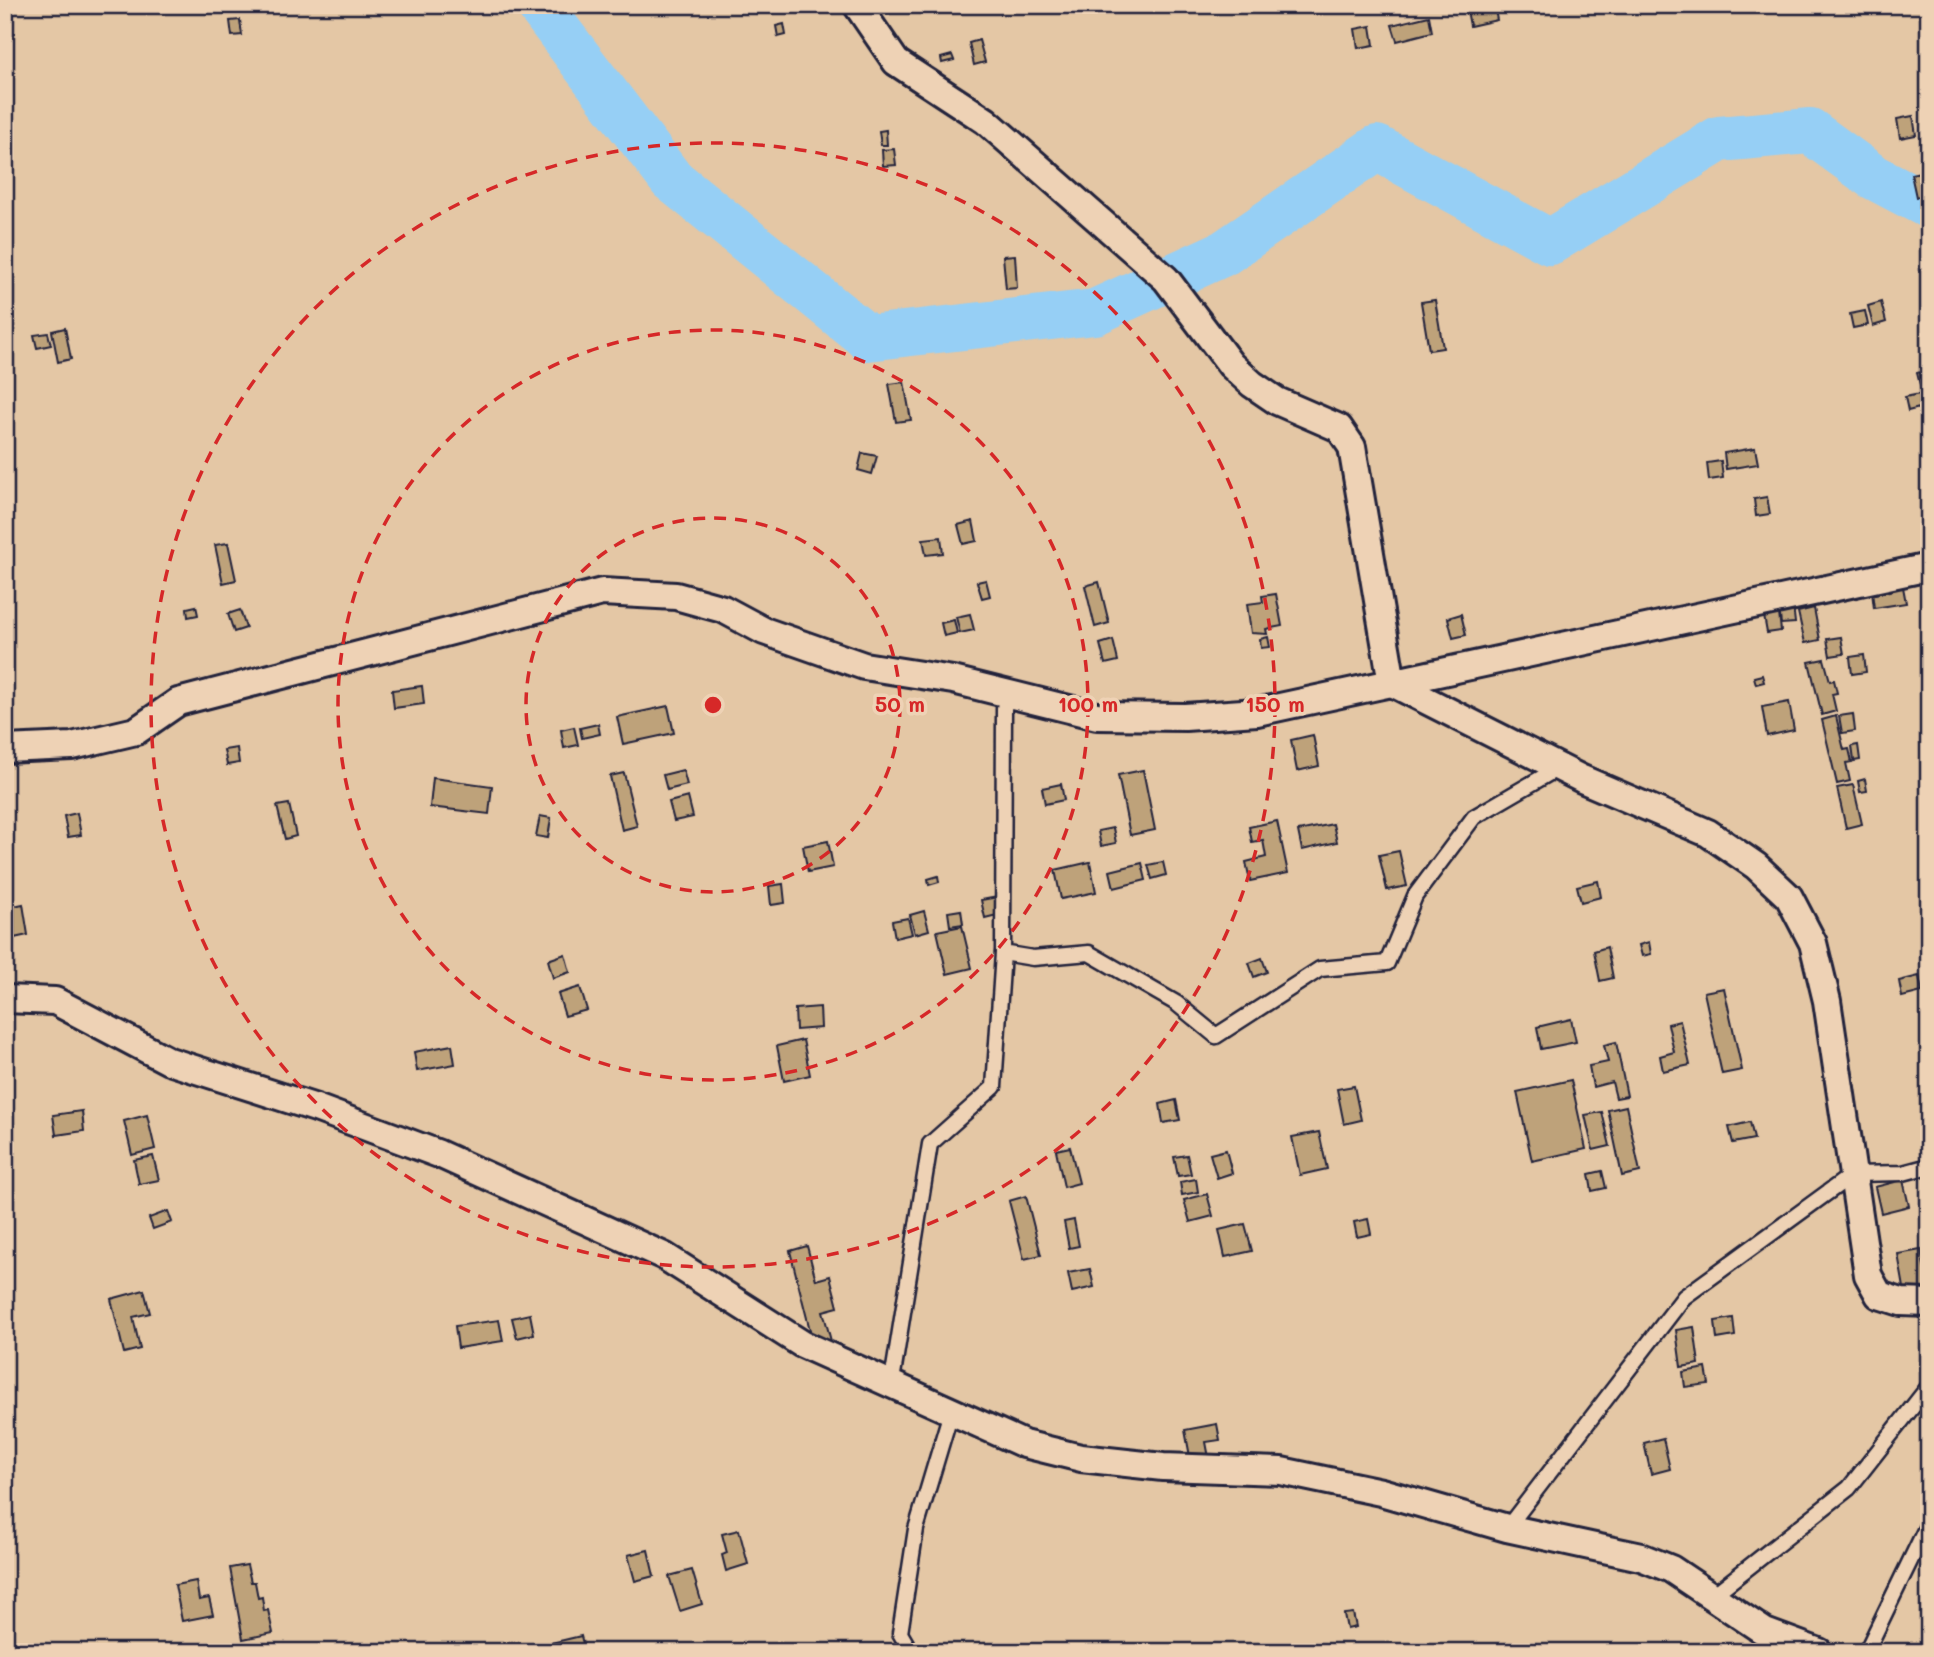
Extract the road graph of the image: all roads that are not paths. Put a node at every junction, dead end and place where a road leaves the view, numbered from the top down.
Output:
1 (857, 5) edge
2 (1929, 567) edge
3 (1392, 682) junction
4 (1009, 694) junction
5 (5, 749) edge
6 (1560, 767) junction
7 (1003, 953) junction
8 (5, 999) edge
9 (1929, 1166) edge
10 (1853, 1174) junction
11 (1929, 1303) edge
12 (1929, 1385) edge
13 (891, 1387) junction
14 (951, 1412) junction
15 (1929, 1522) edge
16 (1507, 1528) junction
17 (1712, 1596) junction
18 (911, 1652) edge
19 (1819, 1652) edge
20 (1866, 1652) edge

1 - 3 street
2 - 3 street
3 - 4 street
3 - 6 street
4 - 5 street
4 - 7 lane
6 - 7 lane
6 - 10 street
7 - 13 lane
8 - 13 street
9 - 10 lane
10 - 11 street
10 - 16 lane
12 - 17 lane
13 - 14 street
14 - 16 street
14 - 18 lane
15 - 20 lane
16 - 17 street
17 - 19 street

